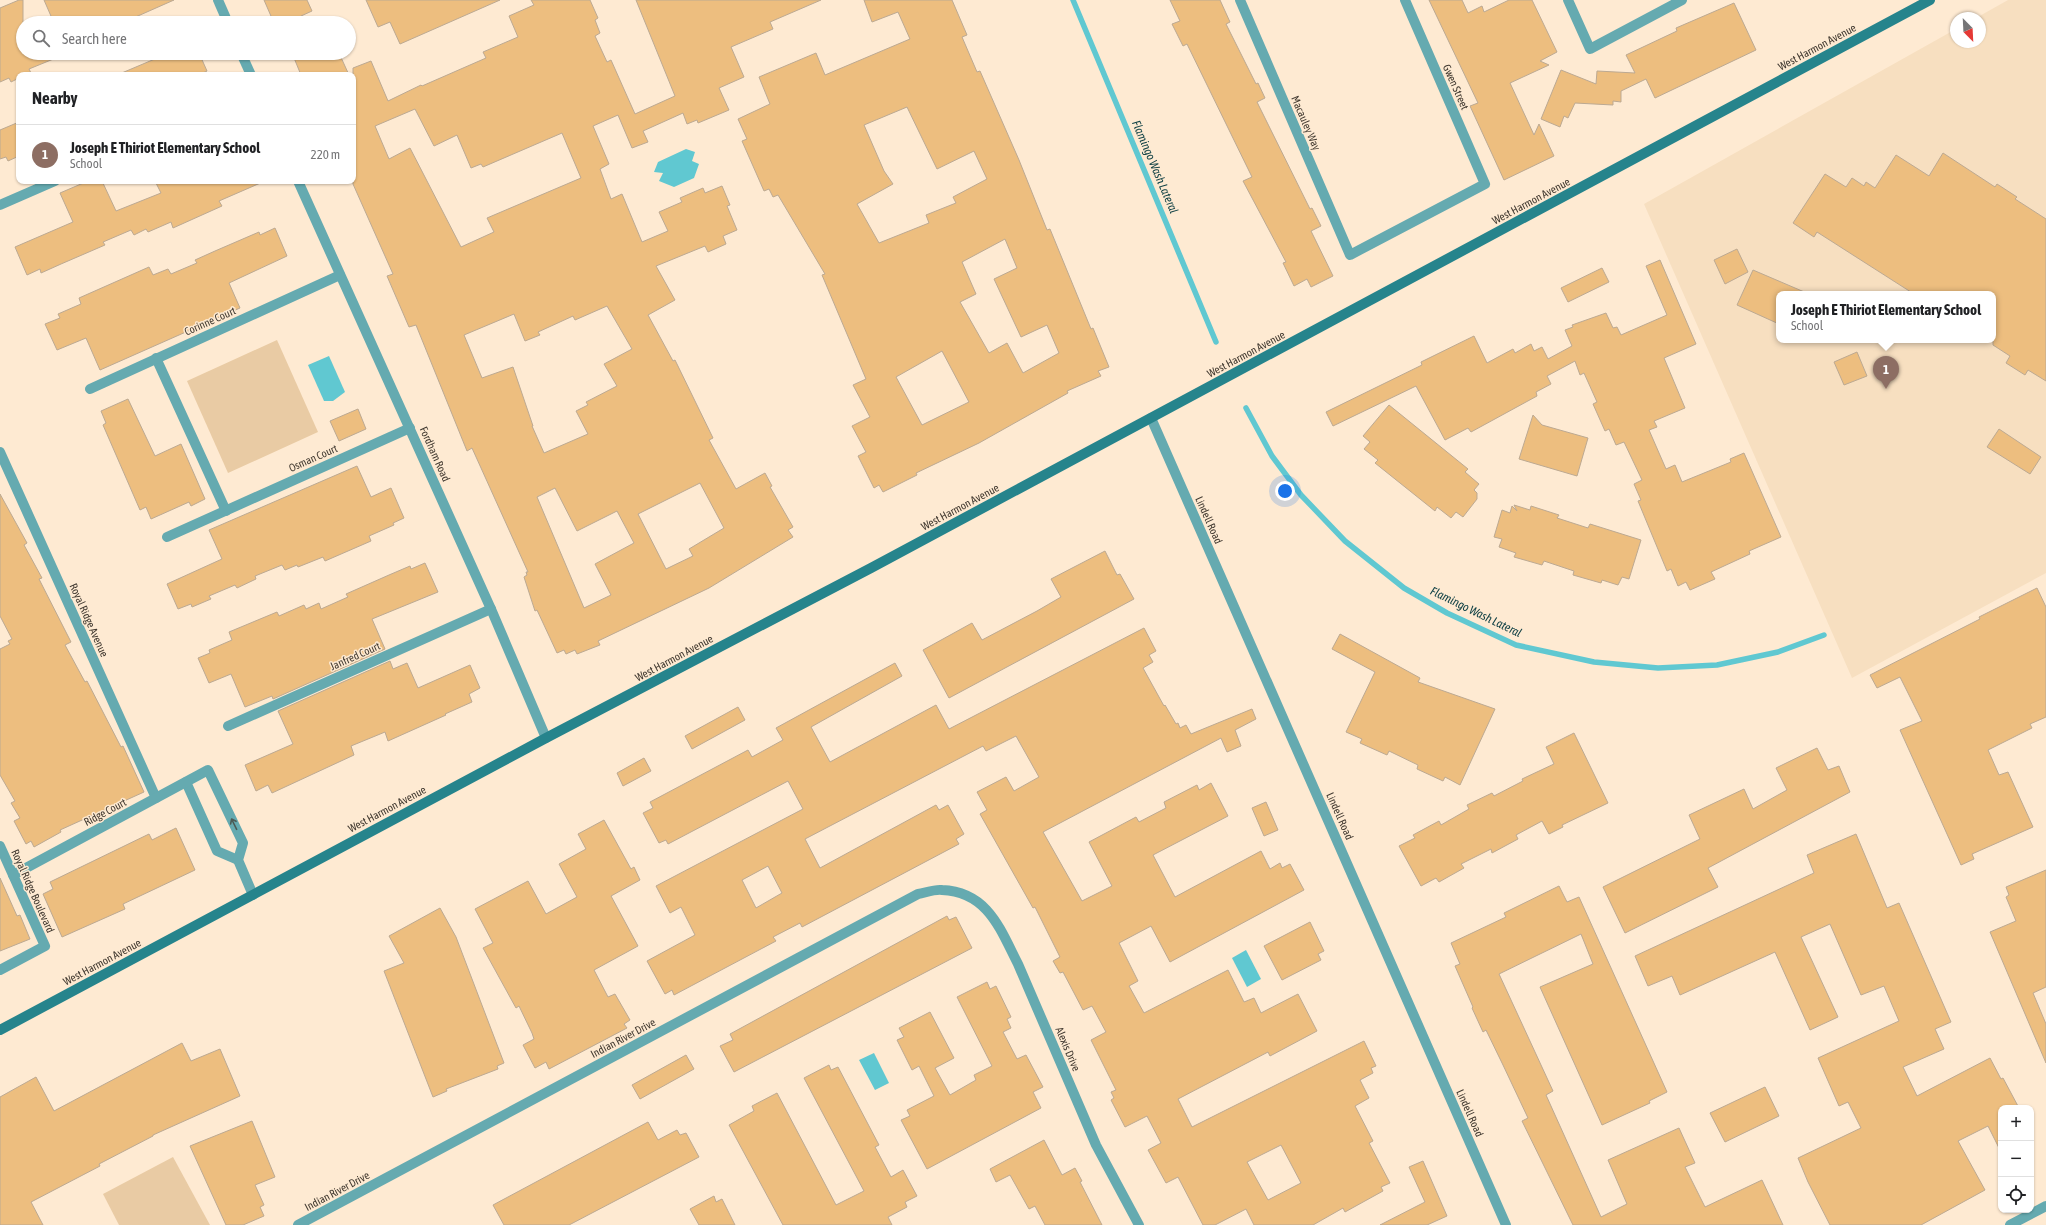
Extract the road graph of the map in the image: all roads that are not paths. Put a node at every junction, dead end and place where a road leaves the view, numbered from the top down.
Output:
1 (218, 0) edge
2 (1240, 0) edge
3 (1405, 0) edge
4 (1568, 0) edge
5 (1682, 0) edge
6 (1930, 0) edge
7 (225, 16) edge
8 (244, 60) edge
9 (250, 72) edge
10 (48, 184) edge
11 (299, 184) edge
12 (1485, 184) joint
13 (0, 205) edge
14 (340, 275) junction
15 (156, 358) junction
16 (90, 389) dead end
17 (1151, 418) junction
18 (410, 428) junction
19 (0, 452) edge
20 (226, 511) junction
21 (167, 537) dead end
22 (491, 609) junction
23 (228, 726) dead end
24 (546, 738) junction
25 (186, 782) junction
26 (156, 798) junction
27 (0, 846) edge
28 (238, 860) junction
29 (13, 876) junction
30 (963, 893) joint
31 (253, 895) junction
32 (0, 970) edge
33 (0, 1030) edge
34 (2046, 1206) edge
35 (298, 1225) edge
36 (1139, 1225) edge
37 (1506, 1225) edge
38 (2010, 1225) edge

1 - 7 street
2 - 12 street, Macauley Way
3 - 12 street, Gwen Street
4 - 5 street
6 - 17 main road, West Harmon Avenue
8 - 9 street
10 - 13 street
11 - 14 street, Fordham Road
14 - 15 street, Corinne Court
14 - 18 street, Fordham Road
15 - 16 street, Corinne Court
15 - 20 street
17 - 24 main road, West Harmon Avenue
17 - 37 street, Lindell Road
18 - 20 street, Osman Court
18 - 22 street, Fordham Road
19 - 26 street, Royal Ridge Avenue
20 - 21 street, Osman Court
22 - 23 street, Janfred Court
22 - 24 street, Fordham Road
24 - 31 main road, West Harmon Avenue
25 - 26 street, Ridge Court
25 - 28 street
28 -> 25 street, Ridge Court
26 - 29 street, Ridge Court
27 - 29 street, Royal Ridge Boulevard
28 - 31 street
29 - 32 street, Royal Ridge Boulevard
30 - 35 street, Indian River Drive
30 - 36 street, Alexis Drive
31 - 33 main road, West Harmon Avenue
34 - 38 street

